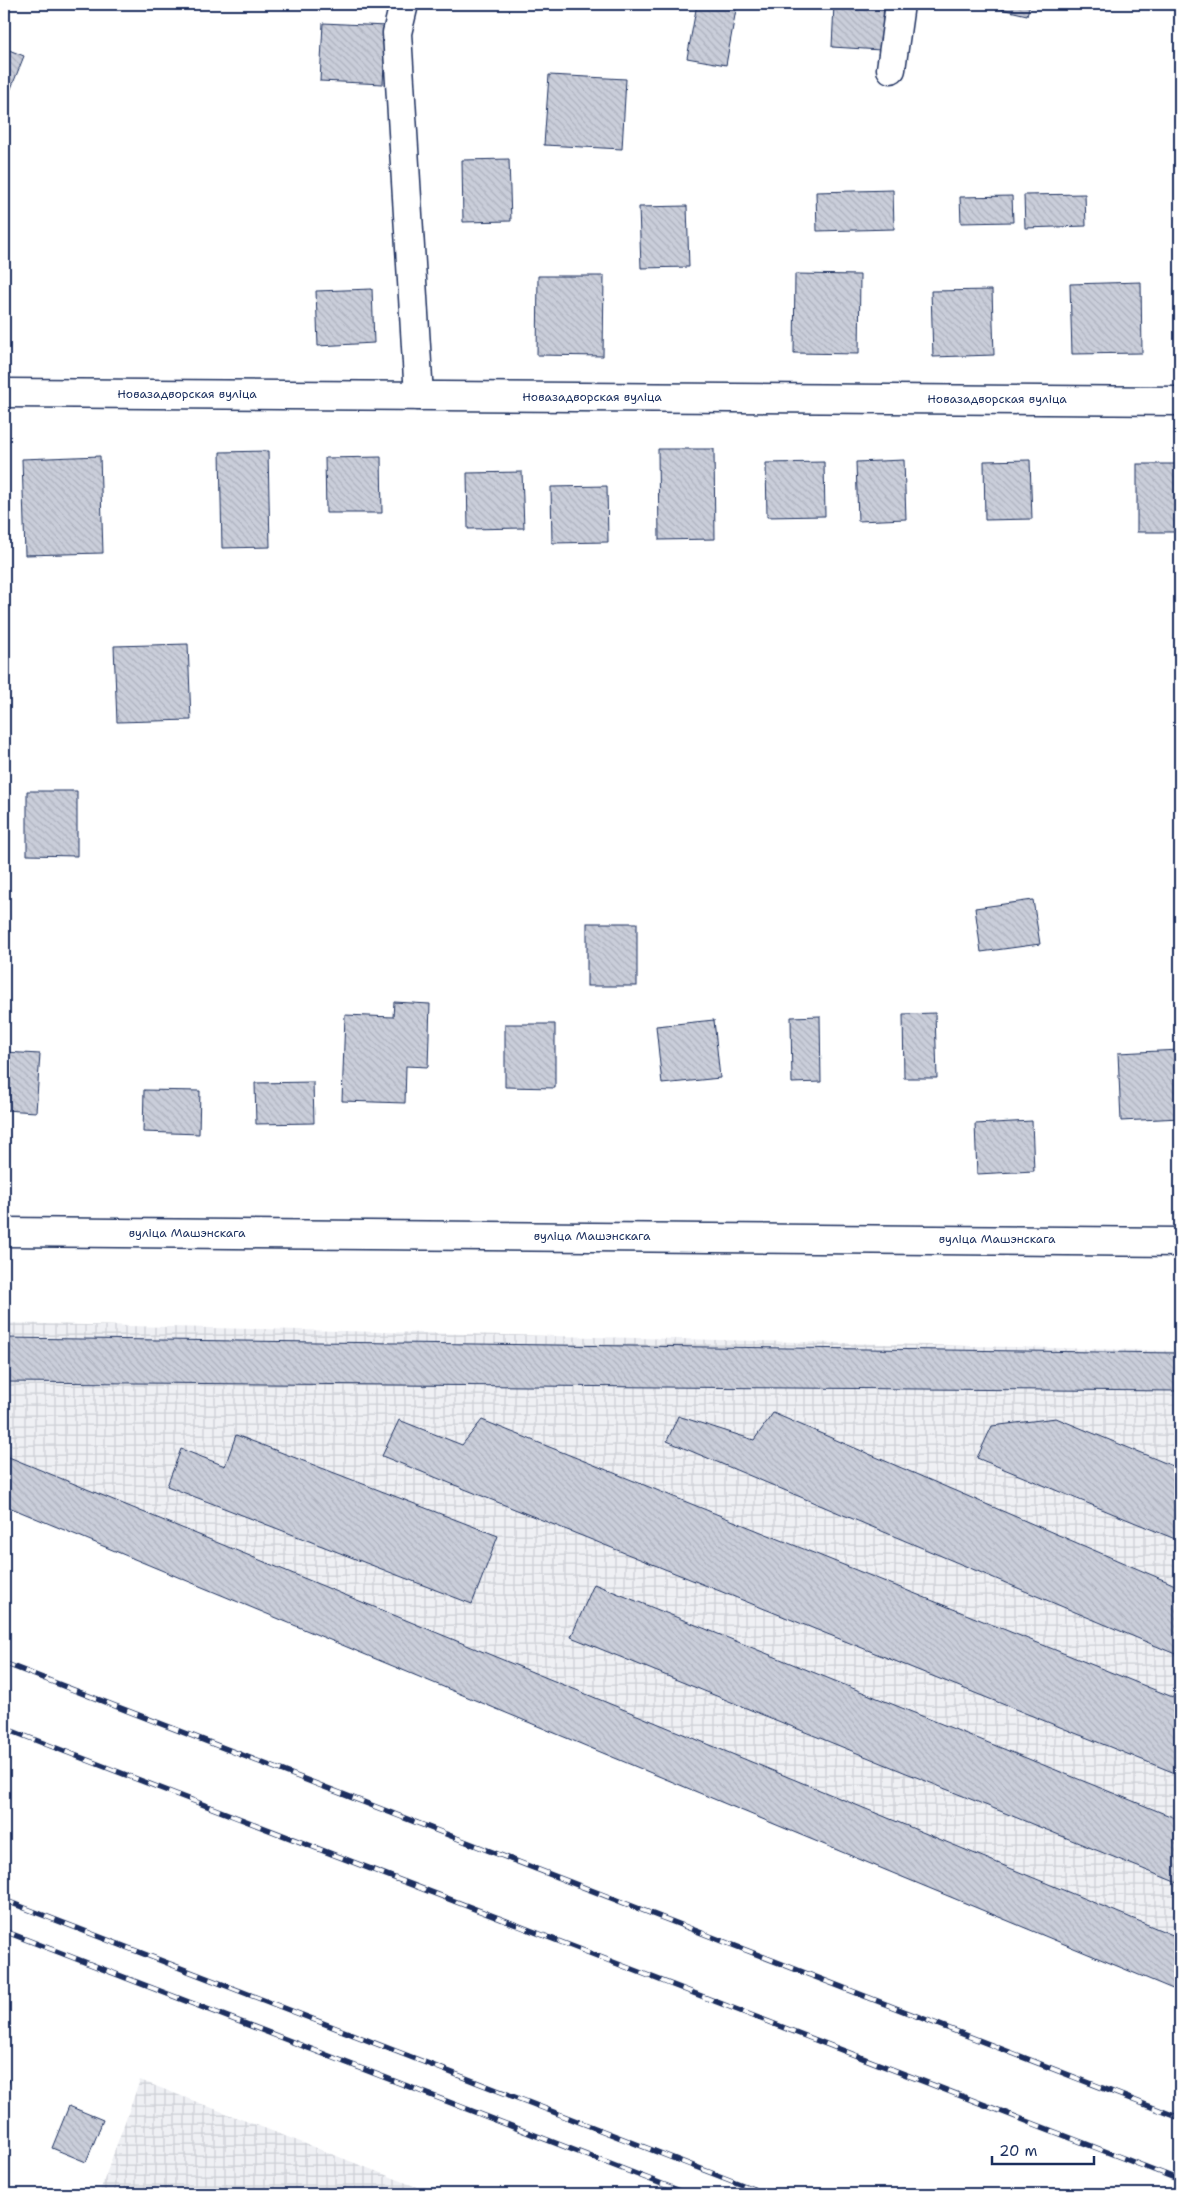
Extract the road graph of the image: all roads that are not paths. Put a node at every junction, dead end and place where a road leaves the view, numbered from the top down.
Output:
1 (404, 4) edge
2 (900, 4) edge
3 (891, 69) dead end
4 (4, 393) edge
5 (419, 396) junction
6 (1180, 400) edge
7 (4, 1232) edge
8 (1180, 1242) edge

1 - 5 street
2 - 3 street
4 - 5 street, Новазадворская вуліца
5 - 6 street, Новазадворская вуліца
7 - 8 street, вуліца Машэнскага

